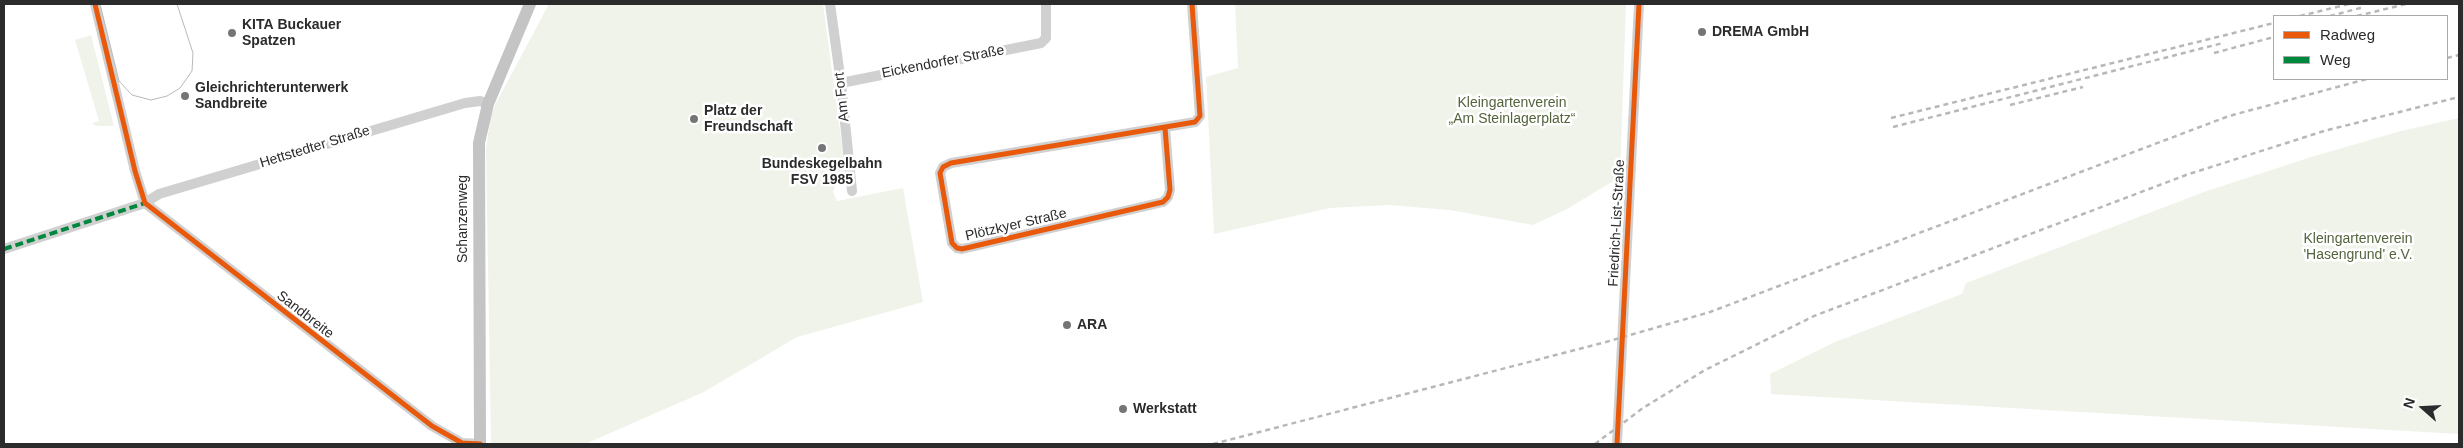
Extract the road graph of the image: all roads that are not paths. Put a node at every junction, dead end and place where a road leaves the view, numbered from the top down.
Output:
1 (95, 4) edge
2 (530, 4) edge
3 (830, 4) edge
4 (1046, 4) edge
5 (1192, 4) edge
6 (1639, 4) edge
7 (842, 83) junction
8 (488, 104) junction
9 (1165, 128) junction
10 (852, 191) dead end
11 (145, 203) junction
12 (4, 249) edge
13 (480, 444) edge
14 (1617, 444) edge

1 - 11 street
2 - 8 main road, Schanzenweg
3 - 7 street, Am Fort
4 - 7 street, Eickendorfer Straße
5 - 9 street, Plötzkyer Straße
6 - 14 street, Friedrich-List-Straße
7 - 10 street, Am Fort
8 - 11 street, Hettstedter Straße
8 - 13 main road, Schanzenweg
9 - 9 street, Plötzkyer Straße
11 - 12 street, Hettstedter Straße
11 - 13 street, Sandbreite

